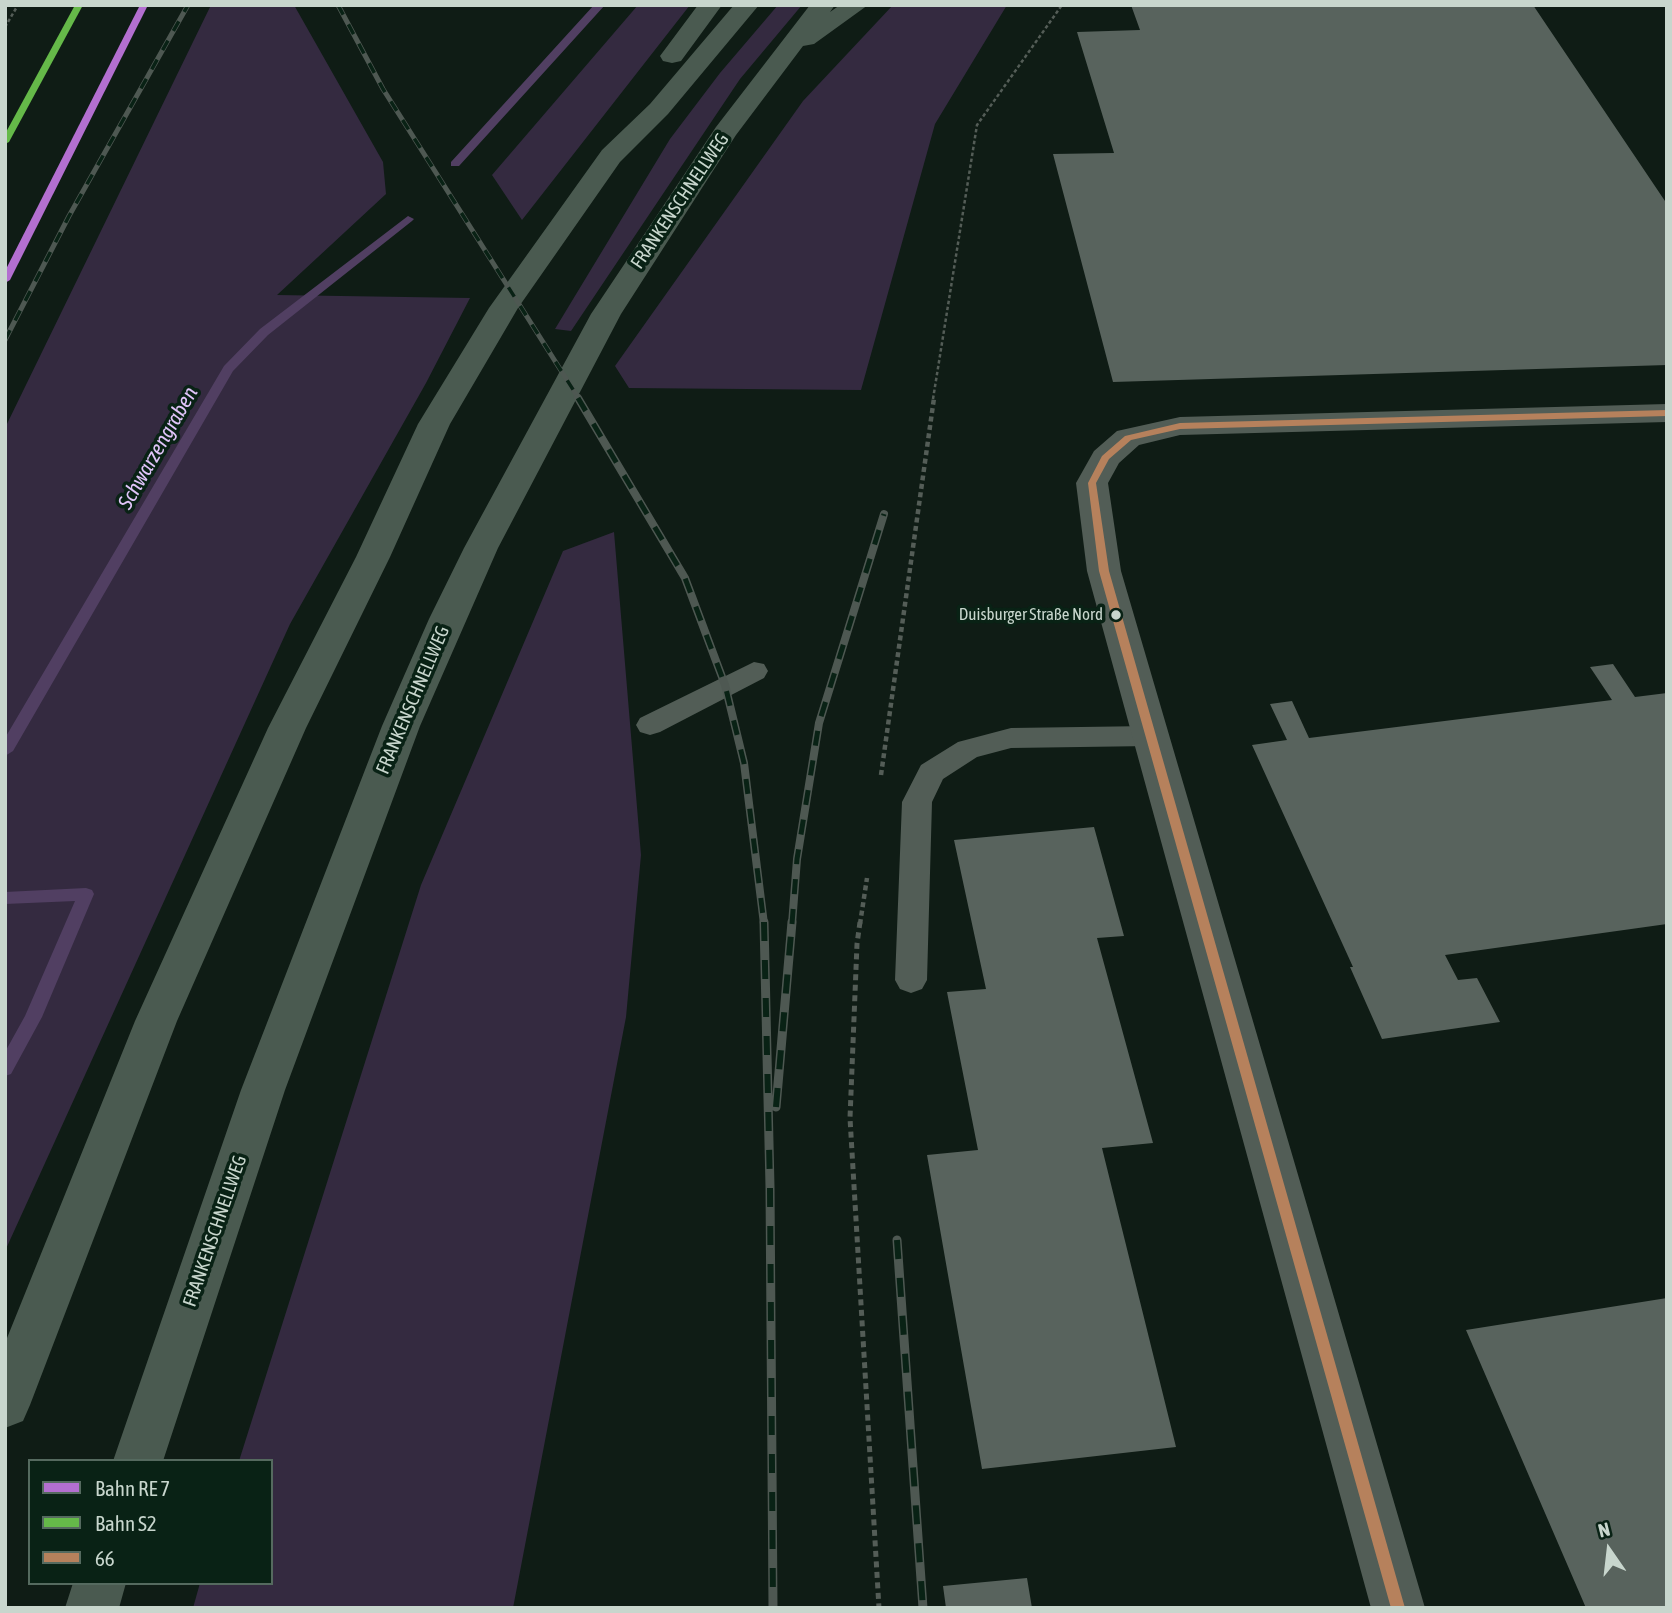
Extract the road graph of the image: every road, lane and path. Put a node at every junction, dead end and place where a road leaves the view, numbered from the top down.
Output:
1 (18, 5) edge
2 (710, 5) edge
3 (747, 5) edge
4 (823, 5) edge
5 (856, 5) edge
6 (5, 27) edge
7 (782, 54) junction
8 (611, 156) junction
9 (1667, 413) edge
10 (754, 671) dead end
11 (650, 725) dead end
12 (1150, 736) junction
13 (911, 980) dead end
14 (5, 1405) edge
15 (139, 1459) edge
16 (99, 1585) edge
17 (92, 1608) edge
18 (1398, 1608) edge

1 - 6 path
2 - 8 highway
3 - 8 highway
4 - 7 highway, FRANKENSCHNELLWEG
5 - 7 highway
7 - 15 highway, FRANKENSCHNELLWEG
8 - 14 highway
9 - 12 street
10 - 11 lane
12 - 13 lane
12 - 18 street
16 - 17 highway

